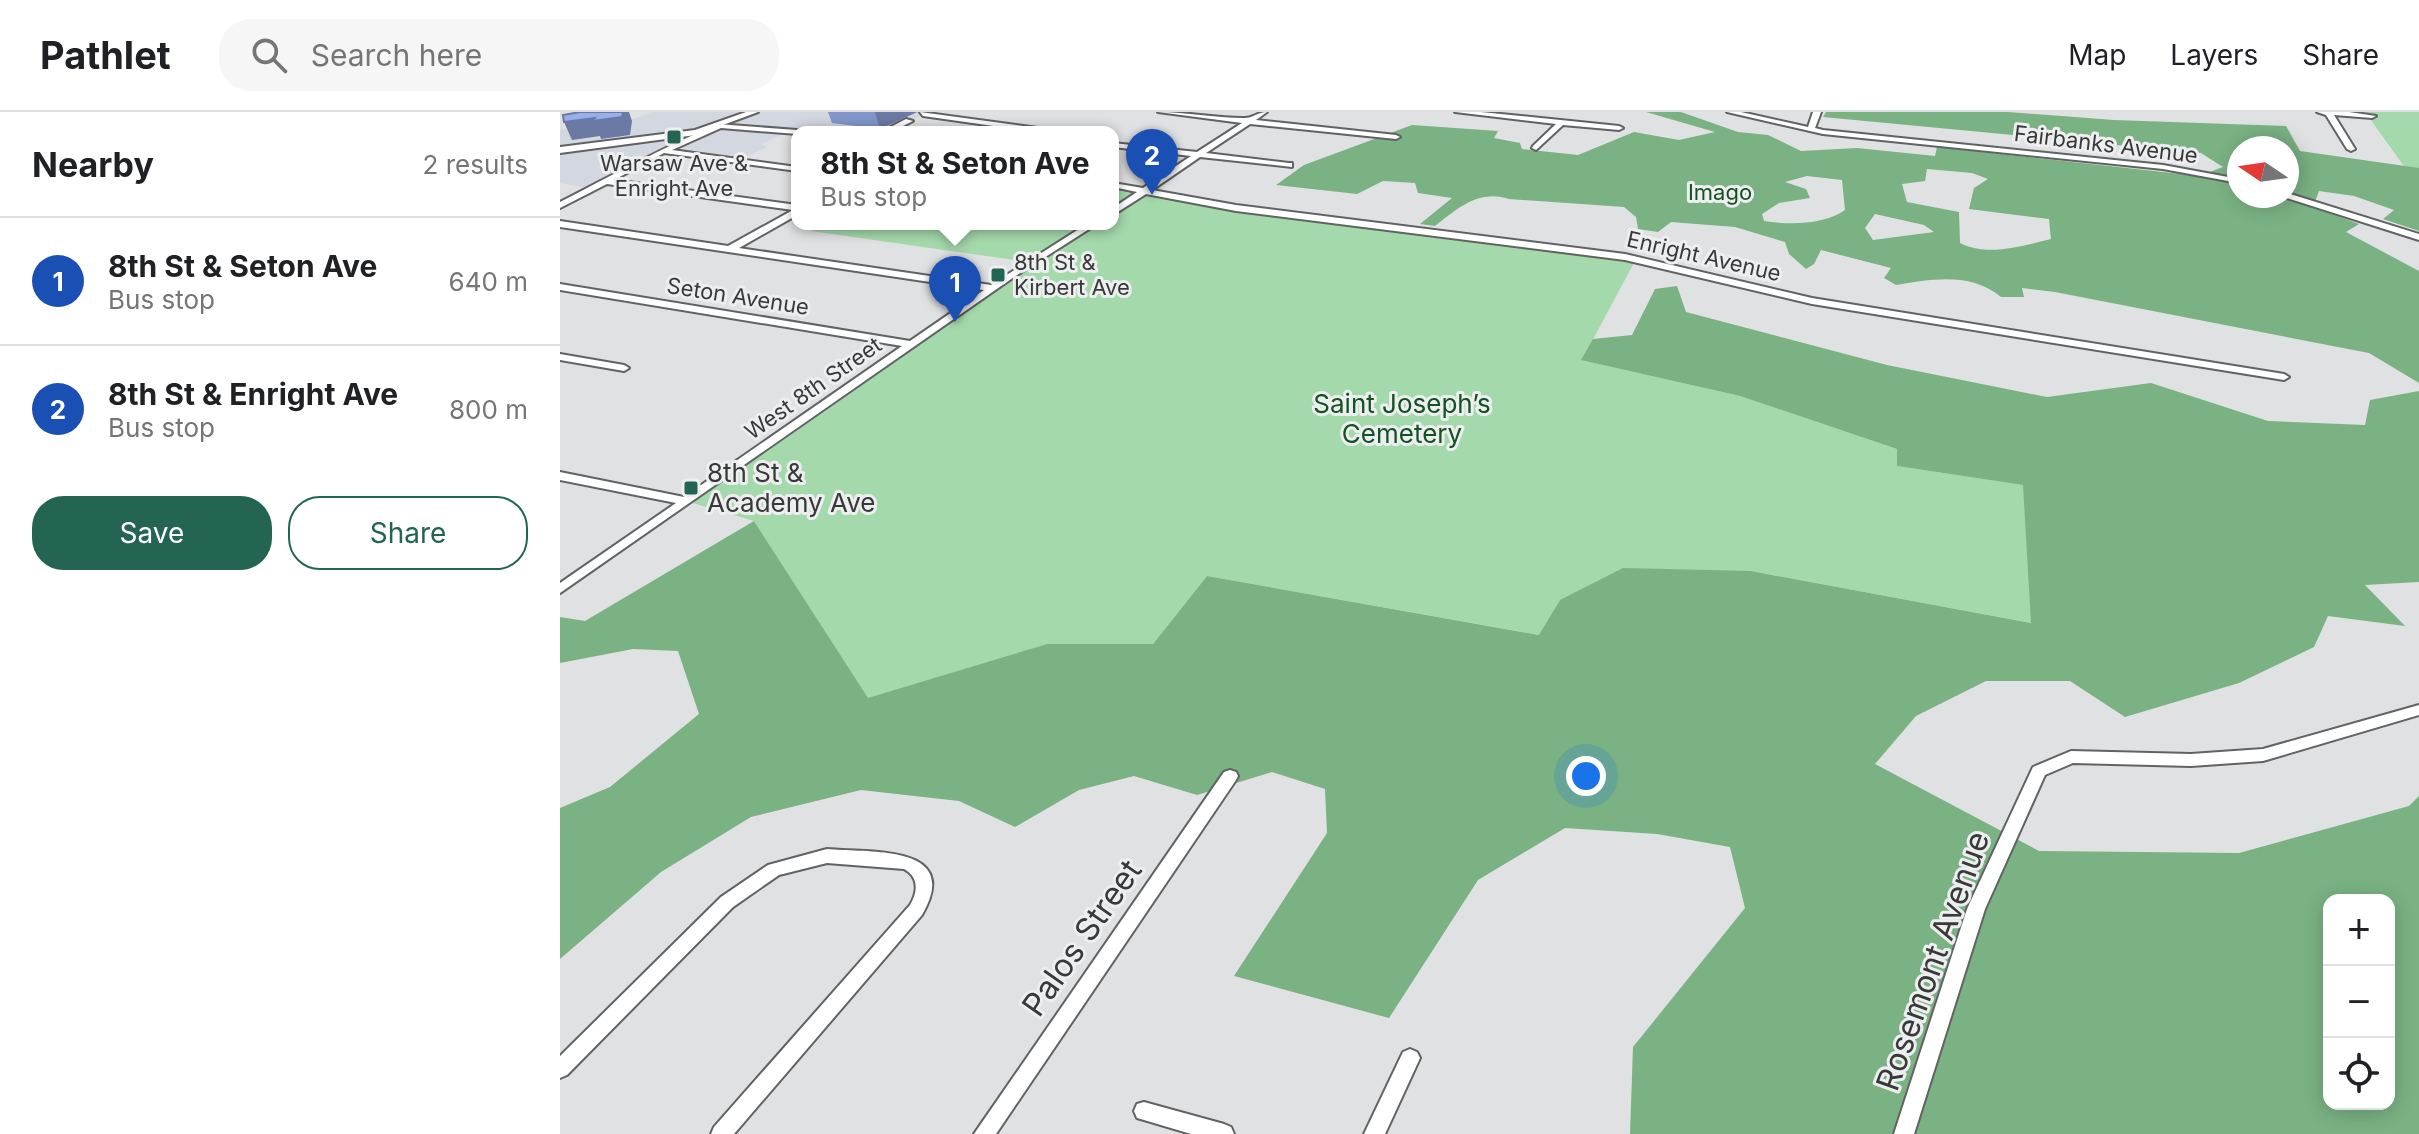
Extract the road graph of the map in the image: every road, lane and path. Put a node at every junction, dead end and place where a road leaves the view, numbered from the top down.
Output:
1 (754, 112) edge
2 (1162, 112) edge
3 (1263, 112) edge
4 (1459, 112) edge
5 (1731, 112) edge
6 (1817, 112) edge
7 (2321, 112) edge
8 (926, 113) edge
9 (2329, 113) edge
10 (2368, 115) edge
11 (909, 121) dead end
12 (1249, 122) junction
13 (1562, 122) junction
14 (720, 126) junction
15 (898, 126) edge
16 (1012, 126) edge
17 (1619, 128) dead end
18 (1811, 130) junction
19 (791, 132) edge
20 (1396, 137) dead end
21 (1119, 146) edge
22 (1536, 148) dead end
23 (2351, 149) dead end
24 (560, 150) edge
25 (663, 151) junction
26 (1199, 156) junction
27 (1289, 165) dead end
28 (791, 168) edge
29 (2227, 179) edge
30 (604, 181) junction
31 (1119, 186) edge
32 (1147, 191) junction
33 (2299, 199) edge
34 (560, 205) edge
35 (1119, 208) edge
36 (791, 209) edge
37 (791, 213) edge
38 (560, 224) edge
39 (1084, 230) edge
40 (2419, 237) edge
41 (730, 249) junction
42 (560, 287) edge
43 (993, 288) junction
44 (910, 344) junction
45 (560, 357) edge
46 (624, 368) dead end
47 (2284, 377) dead end
48 (560, 476) edge
49 (686, 501) junction
50 (560, 589) edge
51 (2419, 710) edge
52 (1230, 776) dead end
53 (1410, 1058) dead end
54 (560, 1069) edge
55 (1144, 1111) dead end
56 (721, 1134) edge
57 (984, 1134) edge
58 (1224, 1134) edge
59 (1374, 1134) edge
60 (1904, 1134) edge

1 - 14 main road
2 - 12 street
3 - 12 street
4 - 13 street
5 - 18 street, Fairbanks Avenue
6 - 18 street
7 - 9 street
8 - 16 street
9 - 10 street
9 - 23 street
11 - 15 street
12 - 20 street
12 - 26 street
13 - 17 street
13 - 22 street
14 - 19 street
14 - 24 main road
14 - 25 street
18 - 29 street, Fairbanks Avenue
21 - 26 street
25 - 28 street
25 - 30 street
26 - 27 street
26 - 32 street
30 - 34 street
30 - 36 street
31 - 32 street, Enright Avenue
32 - 35 street
32 - 47 street, Enright Avenue
33 - 40 street
37 - 41 street
38 - 41 street
39 - 43 street, West 8th Street
41 - 43 street
42 - 44 street, Seton Avenue
43 - 44 street, West 8th Street
44 - 49 street, West 8th Street
45 - 46 street
48 - 49 street
49 - 50 street, West 8th Street
51 - 60 street, Rosemont Avenue
52 - 57 street, Palos Street
53 - 59 street
54 - 56 street
55 - 58 street

